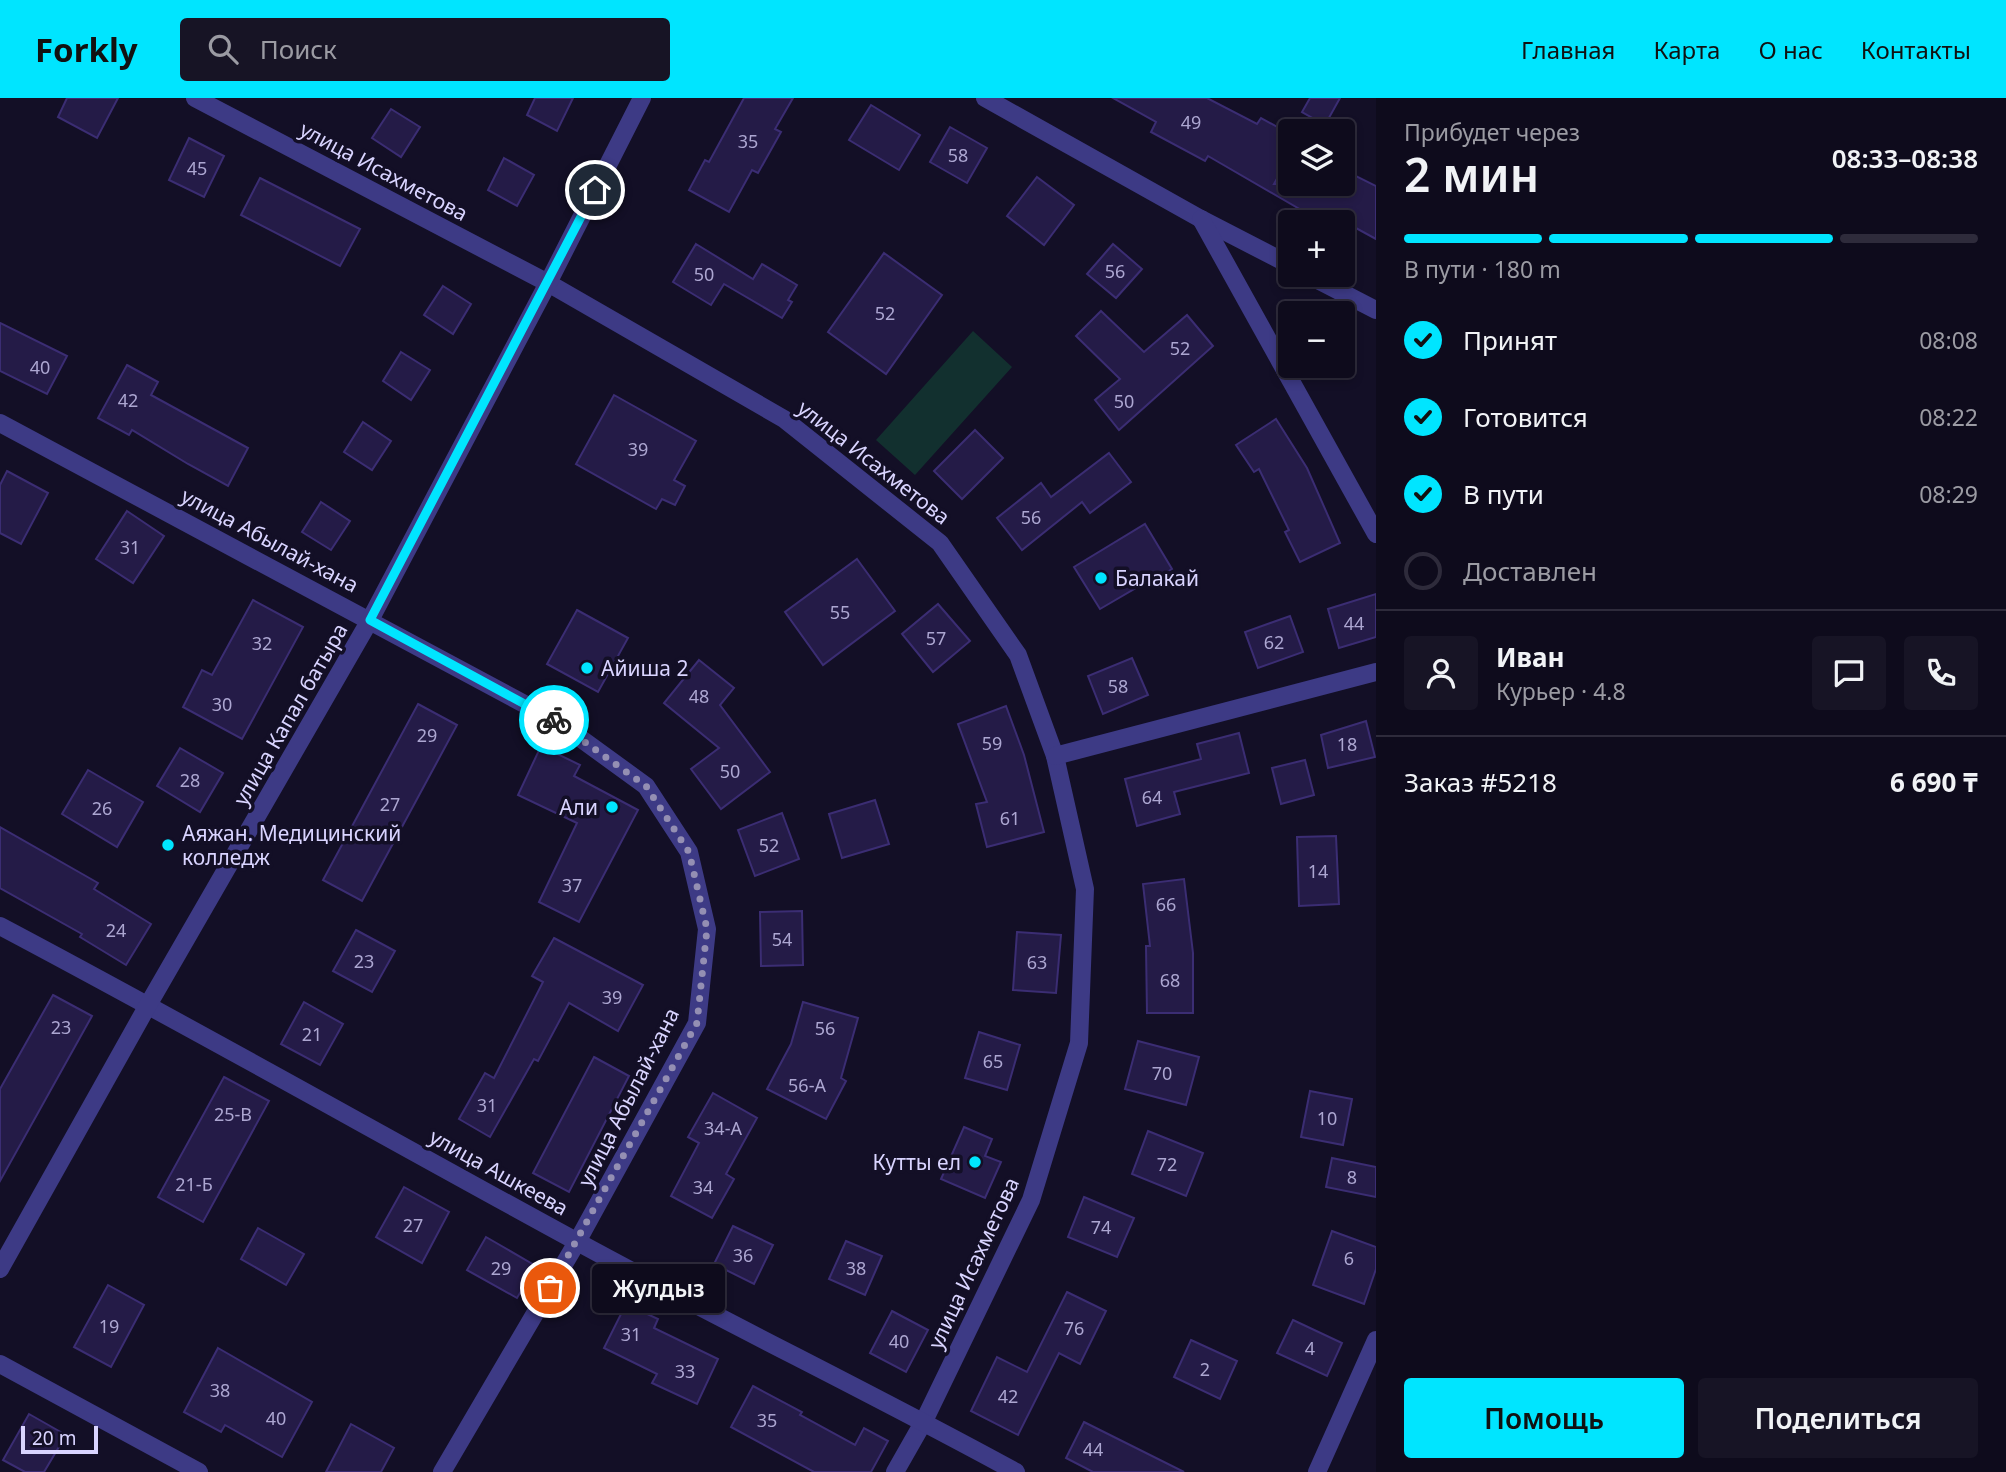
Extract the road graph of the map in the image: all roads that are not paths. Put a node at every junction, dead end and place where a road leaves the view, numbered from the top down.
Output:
1 (195, 98) edge
2 (642, 98) edge
3 (985, 98) edge
4 (1201, 219) junction
5 (1278, 259) edge
6 (548, 283) junction
7 (1331, 287) edge
8 (1376, 310) edge
9 (0, 423) edge
10 (1376, 534) edge
11 (370, 620) junction
12 (1376, 671) edge
13 (1055, 755) junction
14 (0, 926) edge
15 (148, 1005) junction
16 (577, 1242) junction
17 (0, 1269) edge
18 (1376, 1340) edge
19 (0, 1364) edge
20 (924, 1421) junction
21 (200, 1472) edge
22 (442, 1472) edge
23 (895, 1472) edge
24 (1016, 1472) edge
25 (1317, 1472) edge

1 - 6 street, улица Исахметова
2 - 6 street, улица Капал батыра
3 - 4 street
4 - 5 street
4 - 10 street
6 - 11 street, улица Капал батыра
6 - 13 street, улица Исахметова
7 - 8 street
9 - 11 street, улица Абылай-хана
11 - 15 street, улица Капал батыра
11 - 16 street, улица Абылай-хана
12 - 13 street
13 - 20 street, улица Исахметова
14 - 15 street, улица Ашкеева
15 - 16 street, улица Ашкеева
15 - 17 street, улица Капал батыра
16 - 20 street, улица Ашкеева
16 - 22 street, улица Абылай-хана
18 - 25 street
19 - 21 street
20 - 23 street, улица Исахметова
20 - 24 street, улица Ашкеева

